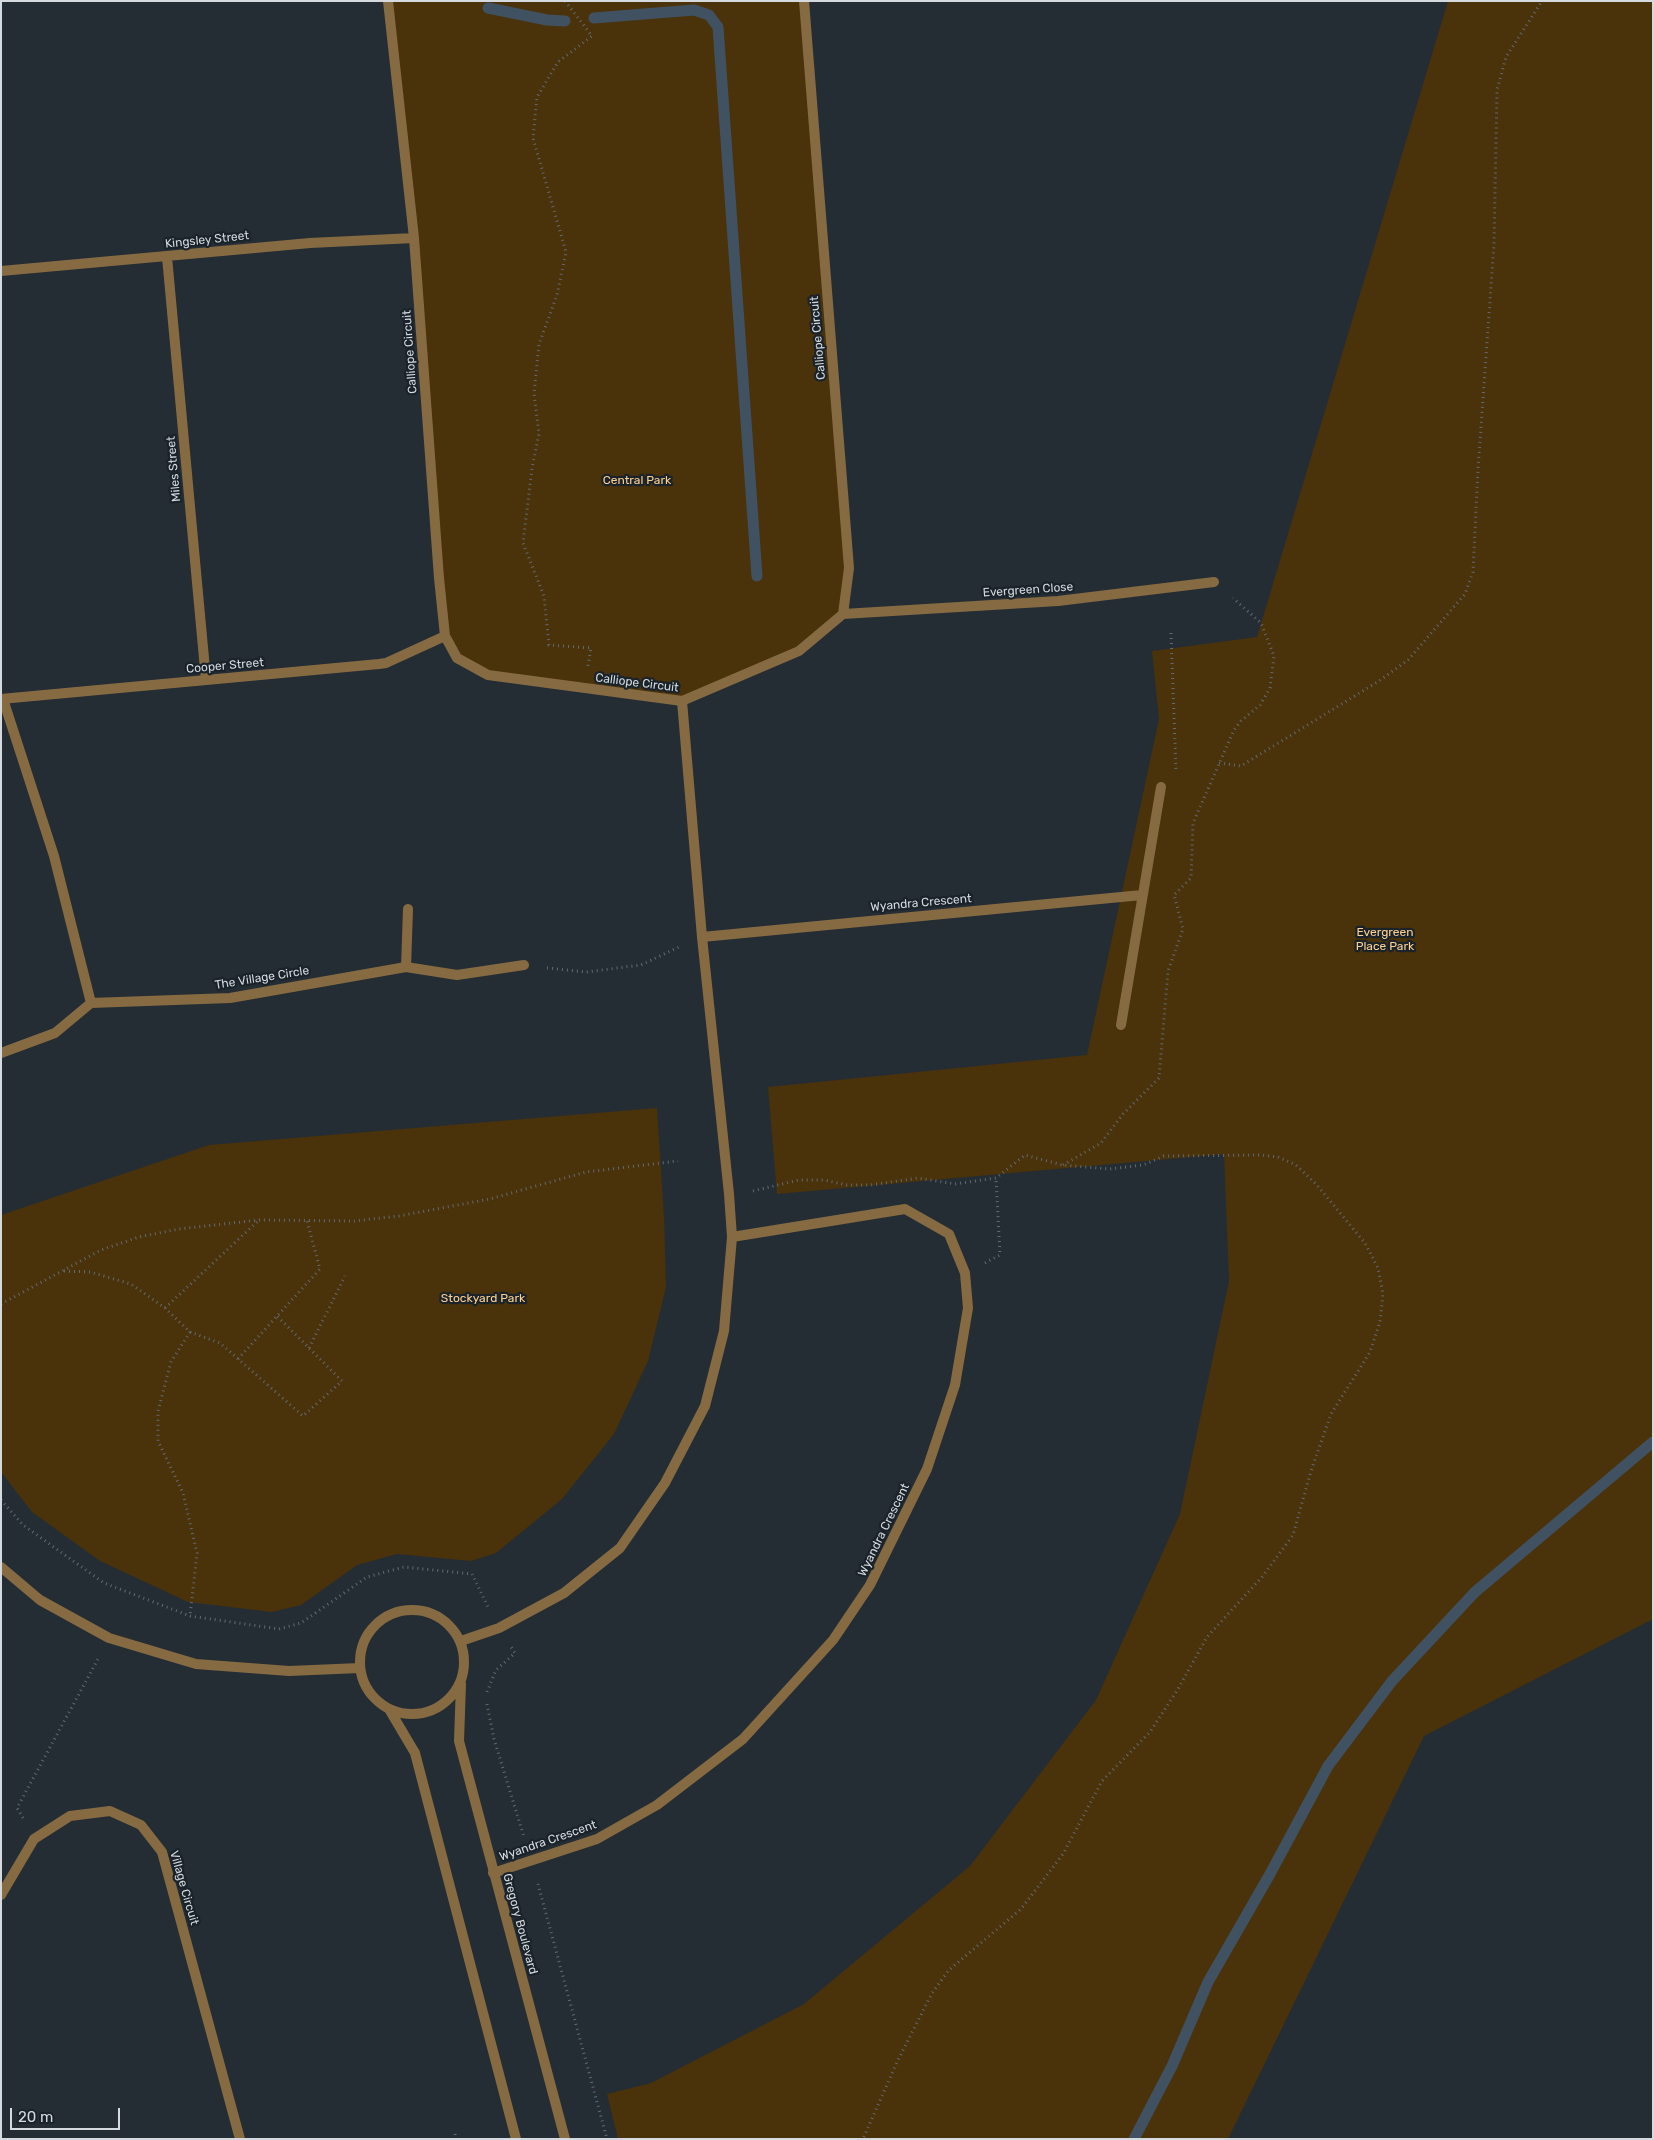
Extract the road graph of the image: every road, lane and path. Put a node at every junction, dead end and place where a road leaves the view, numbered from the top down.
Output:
1 (388, 1) edge
2 (565, 1) edge
3 (804, 1) edge
4 (1542, 1) edge
5 (414, 238) junction
6 (167, 257) junction
7 (1, 271) edge
8 (1214, 582) joint
9 (843, 614) junction
10 (1171, 633) dead end
11 (445, 636) junction
12 (206, 680) junction
13 (585, 688) junction
14 (2, 699) edge
15 (682, 701) junction
16 (1219, 763) junction
17 (1161, 787) joint
18 (1142, 895) junction
19 (408, 909) dead end
20 (702, 937) junction
21 (524, 965) joint
22 (406, 967) junction
23 (91, 1003) junction
24 (1121, 1025) dead end
25 (1, 1053) edge
26 (678, 1161) dead end
27 (1062, 1165) junction
28 (996, 1178) junction
29 (748, 1192) dead end
30 (259, 1220) junction
31 (307, 1220) junction
32 (732, 1236) junction
33 (63, 1271) junction
34 (965, 1273) junction
35 (345, 1276) dead end
36 (1, 1304) edge
37 (165, 1308) junction
38 (277, 1316) junction
39 (190, 1332) junction
40 (309, 1348) junction
41 (238, 1359) junction
42 (1, 1566) edge
43 (190, 1616) dead end
44 (109, 1638) junction
45 (461, 1641) junction
46 (360, 1668) junction
47 (460, 1684) junction
48 (389, 1709) junction
49 (34, 1839) junction
50 (493, 1873) junction
51 (1, 1895) edge
52 (240, 2139) edge
53 (516, 2139) edge
54 (565, 2139) edge
55 (863, 2139) edge

1 - 5 street, Calliope Circuit
2 - 13 path
3 - 9 street, Calliope Circuit
4 - 16 path
5 - 6 street, Kingsley Street
5 - 11 street, Calliope Circuit
6 - 7 street, Kingsley Street
6 - 12 street, Miles Street
8 - 9 street, Evergreen Close
8 - 16 path
9 - 15 street, Calliope Circuit
10 - 17 path
11 - 12 street, Cooper Street
11 - 13 street, Calliope Circuit
12 - 14 street, Cooper Street
13 - 15 street, Calliope Circuit
14 - 23 street
15 - 20 street
16 - 27 path
17 - 18 street
18 - 20 street, Wyandra Crescent
18 - 24 street
19 - 22 street
20 - 21 path
20 - 32 street
21 - 22 street, The Village Circle
22 - 23 street, The Village Circle
23 - 25 street
26 - 31 path
27 - 28 path
27 - 55 path
28 - 29 path
28 - 34 path
30 - 31 path
30 - 33 path
30 - 37 path
31 - 38 path
32 - 34 street, Wyandra Crescent
32 - 45 street
33 - 36 path
33 - 37 path
34 - 50 street, Wyandra Crescent
35 - 40 path
37 - 39 path
38 - 40 path
38 - 41 path
39 - 41 path
39 - 43 path
40 - 41 path
42 - 44 street
44 - 46 street
44 - 49 path
45 - 46 street
45 - 47 street
46 - 48 street
47 - 48 street
47 - 50 street, Gregory Boulevard
48 - 53 street
49 - 51 street, Village Circuit
49 - 52 street, Village Circuit
50 - 54 street, Gregory Boulevard

